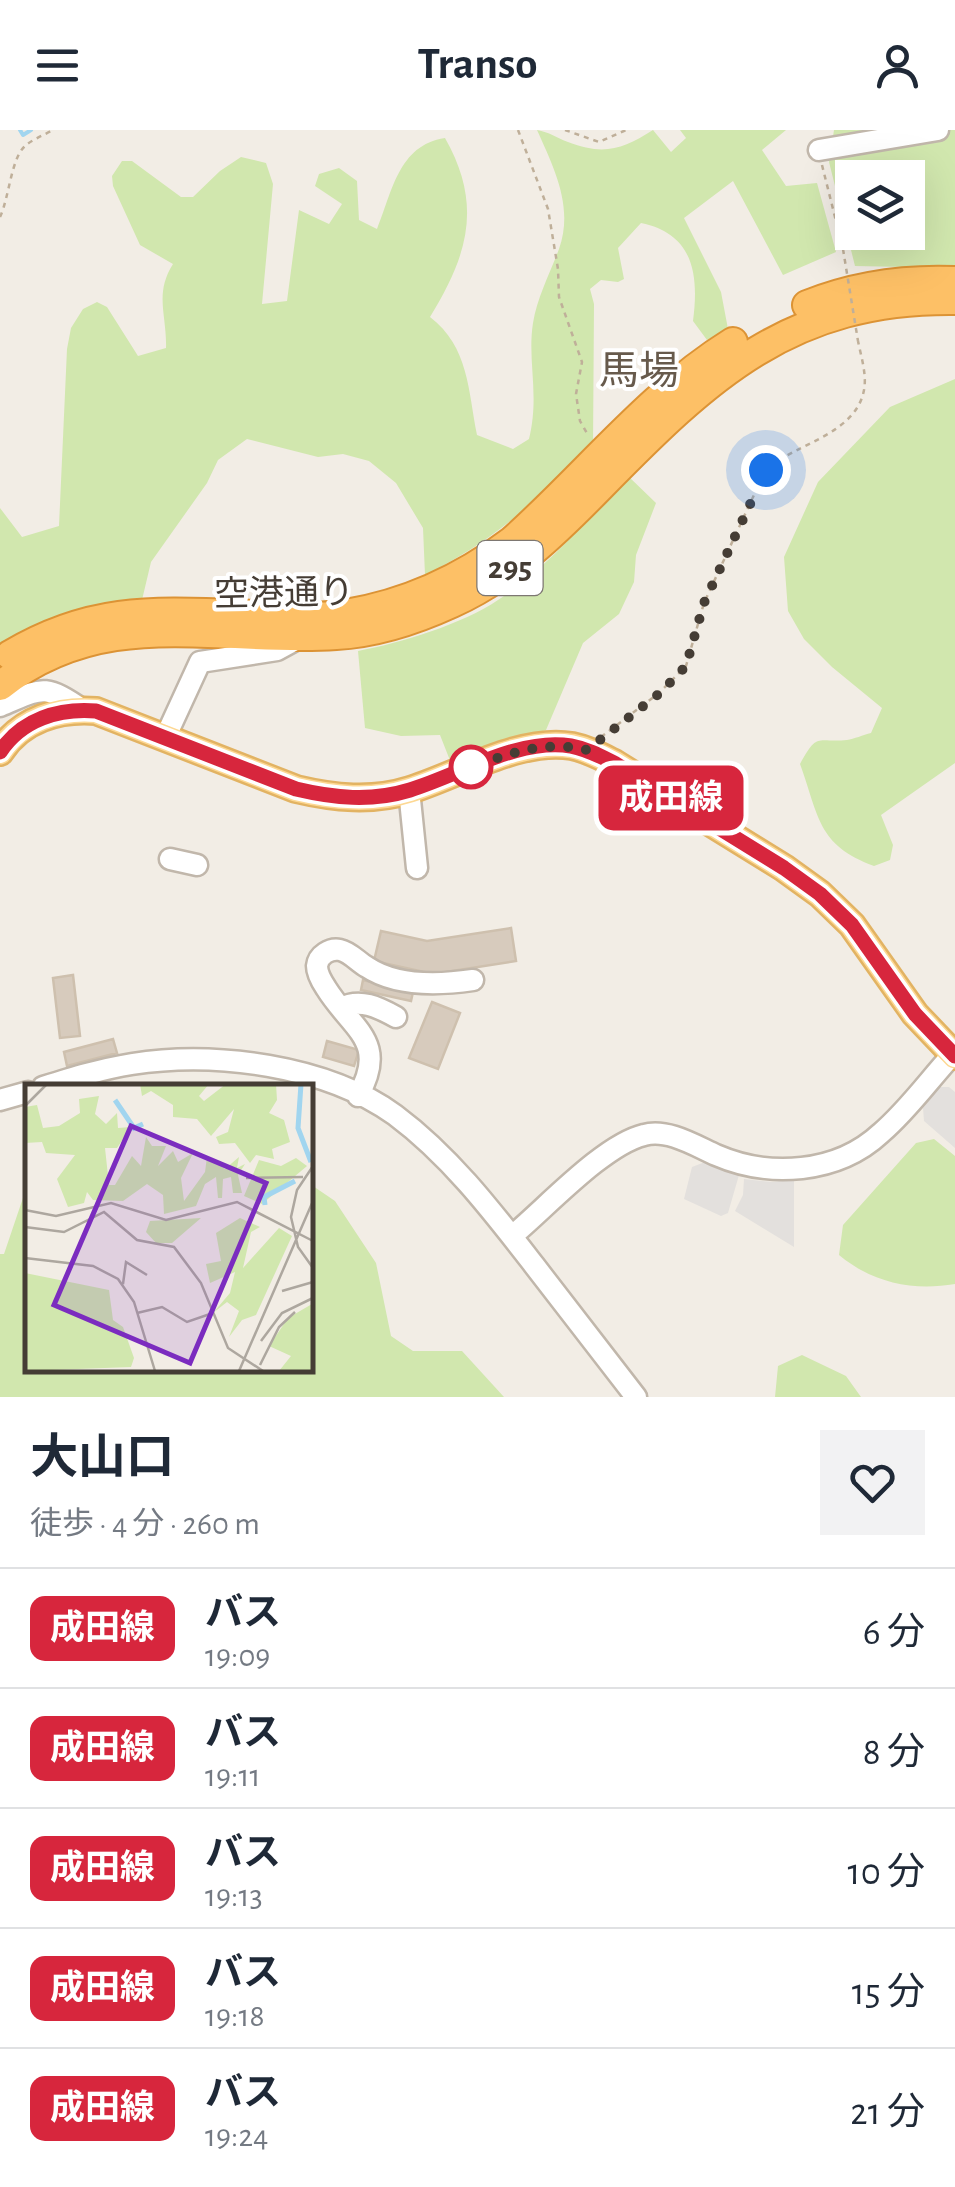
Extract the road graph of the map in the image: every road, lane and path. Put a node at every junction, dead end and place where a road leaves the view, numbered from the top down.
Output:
1 (53, 130) edge
2 (518, 130) edge
3 (565, 130) edge
4 (626, 130) edge
5 (938, 130) edge
6 (818, 150) joint
7 (0, 217) edge
8 (955, 281) edge
9 (955, 300) edge
10 (607, 452) junction
11 (300, 636) junction
12 (0, 662) edge
13 (0, 686) edge
14 (0, 706) edge
15 (83, 710) junction
16 (165, 738) junction
17 (587, 750) junction
18 (0, 752) edge
19 (409, 790) junction
20 (170, 859) dead end
21 (197, 865) dead end
22 (418, 868) dead end
23 (474, 980) dead end
24 (341, 1008) junction
25 (396, 1017) dead end
26 (954, 1055) edge
27 (55, 1084) edge
28 (25, 1093) edge
29 (358, 1096) junction
30 (0, 1100) edge
31 (512, 1236) junction
32 (636, 1397) edge

1 - 7 path
2 - 10 path
3 - 4 path
5 - 6 street
6 - 17 path, bridge
8 - 10 highway, 空港通り / 295
9 - 11 highway, 空港通り / 295
10 - 12 highway, 空港通り / 295
11 - 13 highway, 空港通り / 295
11 - 16 street
14 - 15 street
15 - 16 main road
15 - 18 main road
16 - 19 main road
17 - 19 main road
17 - 26 main road
19 - 22 street
20 - 21 street
23 - 24 street
24 - 25 street
24 - 29 street
26 - 31 street
27 - 29 street
28 - 30 street
29 - 31 street
31 - 32 street

